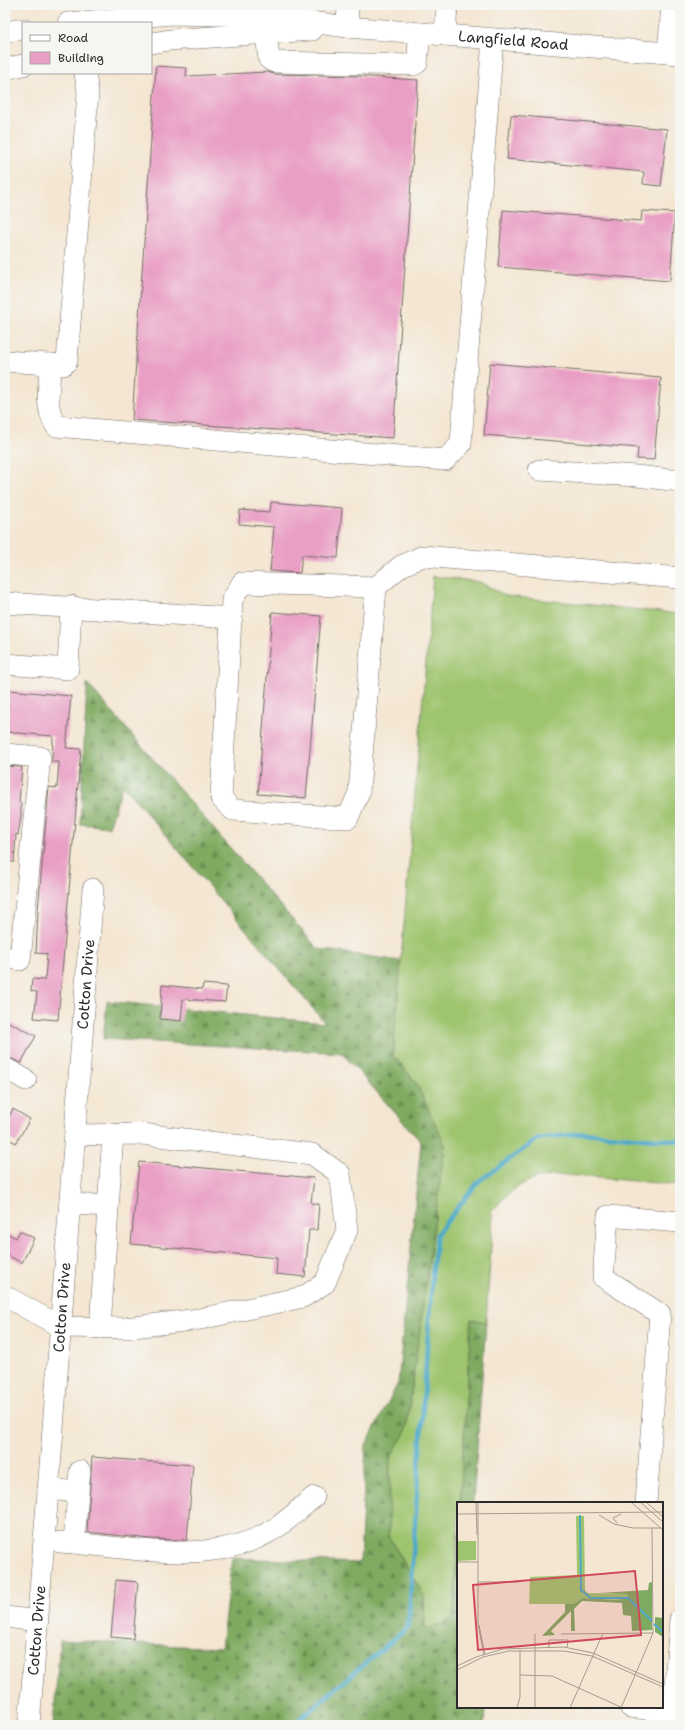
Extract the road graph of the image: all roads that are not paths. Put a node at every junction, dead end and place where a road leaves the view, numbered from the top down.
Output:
1 (66, 5) edge
2 (348, 5) edge
3 (447, 5) edge
4 (672, 5) edge
5 (100, 12) edge
6 (66, 22) edge
7 (69, 22) edge
8 (347, 27) junction
9 (22, 29) edge
10 (5, 32) edge
11 (420, 33) junction
12 (266, 34) junction
13 (445, 35) junction
14 (493, 39) junction
15 (152, 43) edge
16 (674, 54) edge
17 (22, 65) edge
18 (5, 69) edge
19 (85, 74) edge
20 (5, 361) edge
21 (51, 364) junction
22 (539, 470) dead end
23 (680, 481) edge
24 (680, 578) edge
25 (376, 587) junction
26 (5, 603) edge
27 (72, 606) junction
28 (232, 618) junction
29 (5, 664) edge
30 (5, 754) edge
31 (93, 888) dead end
32 (5, 957) edge
33 (5, 1068) edge
34 (26, 1080) dead end
35 (75, 1134) junction
36 (113, 1134) junction
37 (70, 1204) junction
38 (108, 1206) junction
39 (680, 1222) edge
40 (5, 1296) edge
41 (61, 1327) junction
42 (100, 1328) junction
43 (48, 1489) junction
44 (314, 1497) dead end
45 (646, 1502) edge
46 (45, 1540) junction
47 (74, 1543) junction
48 (5, 1618) edge
49 (680, 1619) edge
50 (38, 1621) junction
51 (634, 1708) edge
52 (675, 1717) edge
53 (30, 1725) edge

1 - 6 street
2 - 8 street
3 - 13 street
4 - 16 street
5 - 7 street, Langfield Road
5 - 8 street, Langfield Road
8 - 11 street, Langfield Road
8 - 12 street, Langfield Road
9 - 10 street
11 - 12 street
11 - 13 street, Langfield Road
12 - 15 street, Langfield Road
13 - 14 street, Langfield Road
14 - 16 street, Langfield Road
14 - 21 street
17 - 18 street
19 - 21 street
20 - 21 street
22 - 23 street
24 - 25 street
25 - 28 street
25 - 28 street
26 - 27 street
27 - 28 street
27 - 29 street
30 - 32 street
31 - 35 street, Cotton Drive
33 - 34 street
35 - 36 street
35 - 37 street, Cotton Drive
36 - 38 street
36 - 42 street
37 - 38 street
37 - 41 street, Cotton Drive
38 - 42 street
39 - 45 street
40 - 41 street
41 - 42 street
41 - 43 street, Cotton Drive
43 - 46 street, Cotton Drive
43 - 47 street
44 - 47 street
46 - 47 street
46 - 50 street, Cotton Drive
48 - 50 street
49 - 52 street
50 - 53 street, Cotton Drive
51 - 52 street

